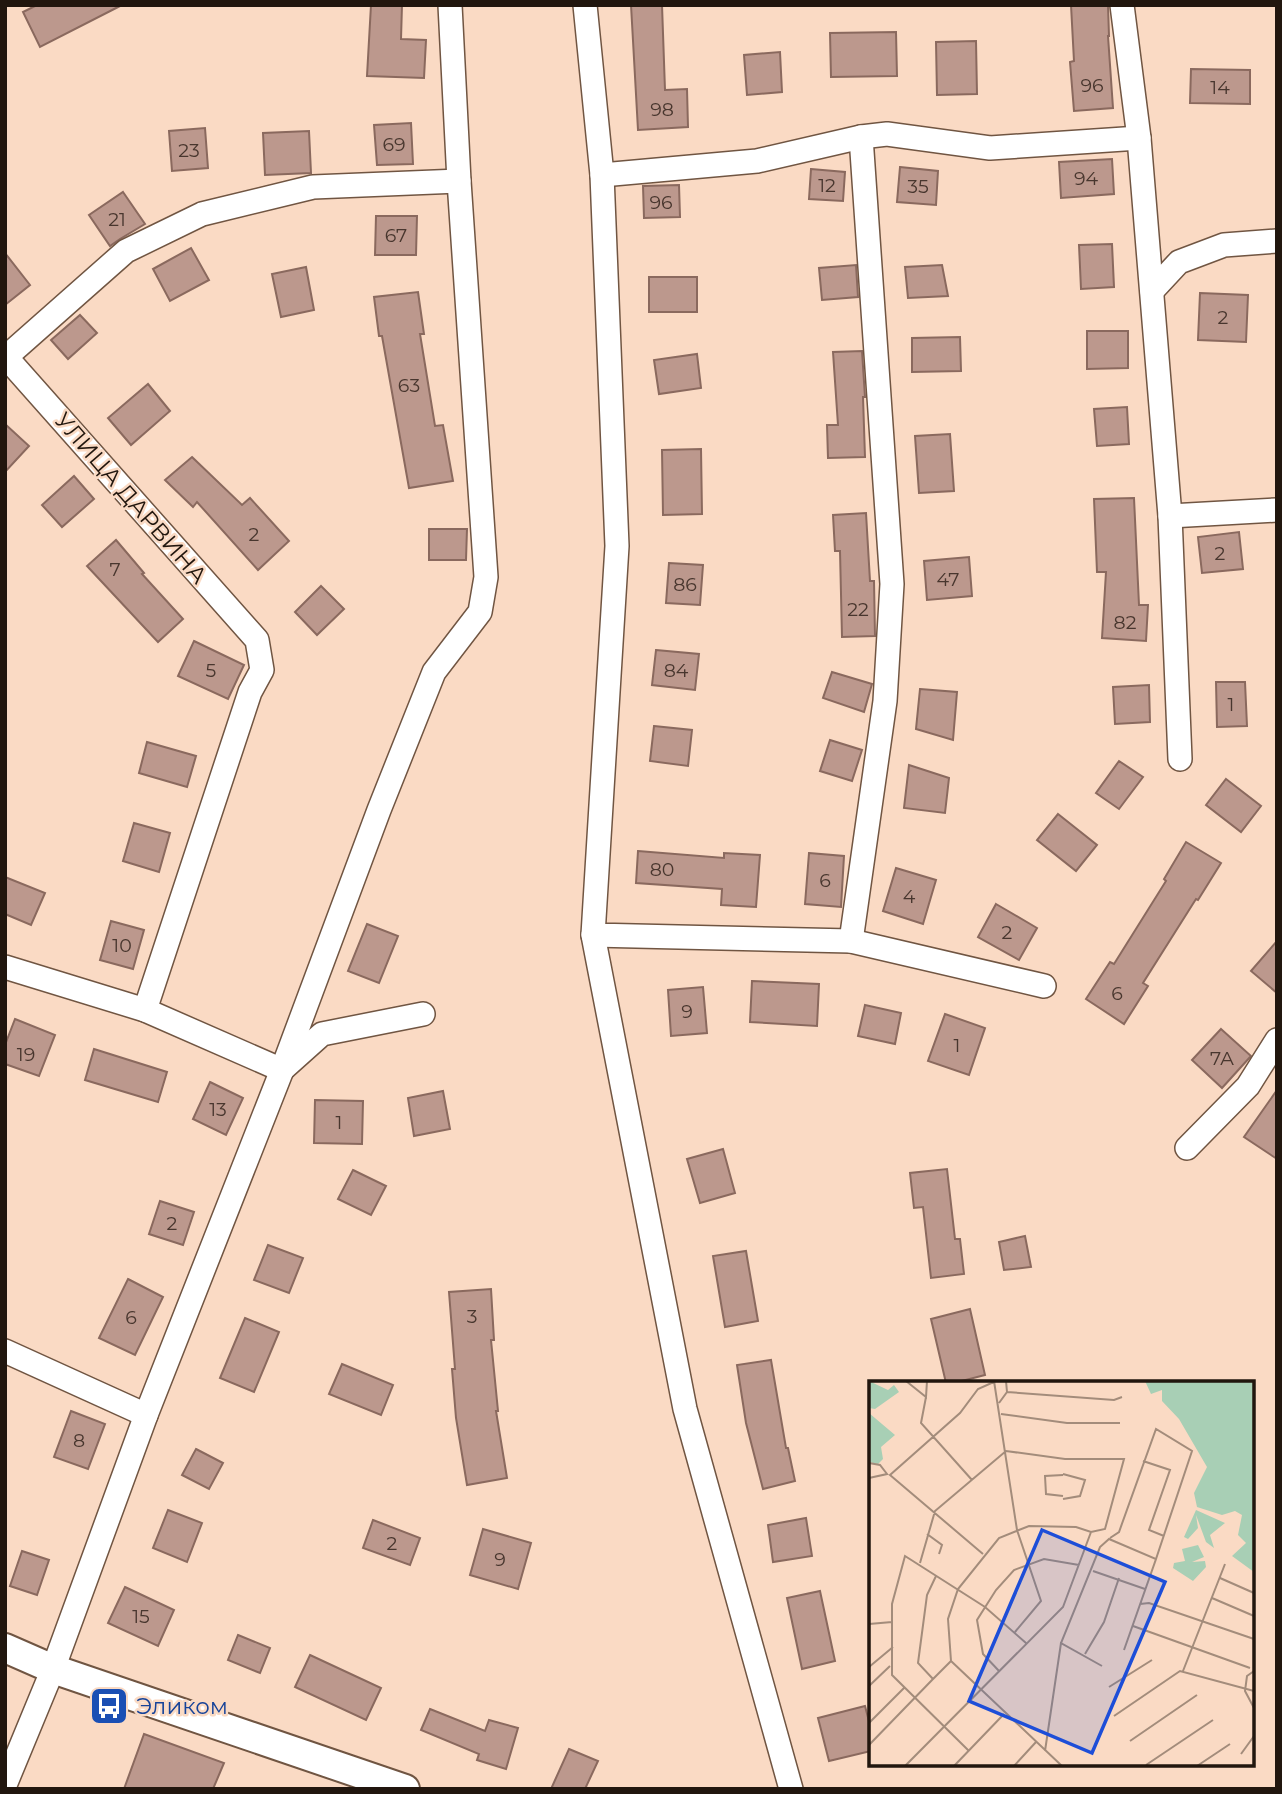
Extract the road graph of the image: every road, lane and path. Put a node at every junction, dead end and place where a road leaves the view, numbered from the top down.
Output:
1 (450, 5) edge
2 (585, 5) edge
3 (1122, 5) edge
4 (861, 137) junction
5 (1139, 138) junction
6 (601, 175) junction
7 (459, 180) junction
8 (1277, 242) edge
9 (1152, 291) junction
10 (6, 357) edge
11 (1277, 510) edge
12 (1170, 516) junction
13 (1180, 759) dead end
14 (593, 935) junction
15 (851, 941) junction
16 (5, 967) edge
17 (1044, 986) dead end
18 (145, 1010) junction
19 (423, 1014) dead end
20 (1277, 1040) edge
21 (282, 1070) junction
22 (1187, 1147) dead end
23 (5, 1350) edge
24 (146, 1415) junction
25 (5, 1648) edge
26 (53, 1669) junction
27 (356, 1781) edge
28 (5, 1785) edge
29 (405, 1789) edge
30 (790, 1789) edge

1 - 7 street
2 - 6 street
3 - 5 street
4 - 5 street
4 - 6 street
4 - 15 street
5 - 9 street
6 - 14 street
7 - 10 street
7 - 21 street
8 - 9 street
9 - 12 street
10 - 18 street, УЛИЦА ДАРВИНА
11 - 12 street
12 - 13 street
14 - 15 street
14 - 30 street
15 - 17 street
16 - 18 street
18 - 21 street
19 - 21 street
20 - 22 street
21 - 24 street
23 - 24 street
24 - 26 street
25 - 26 street
26 - 27 street
26 - 28 street
27 - 29 street

